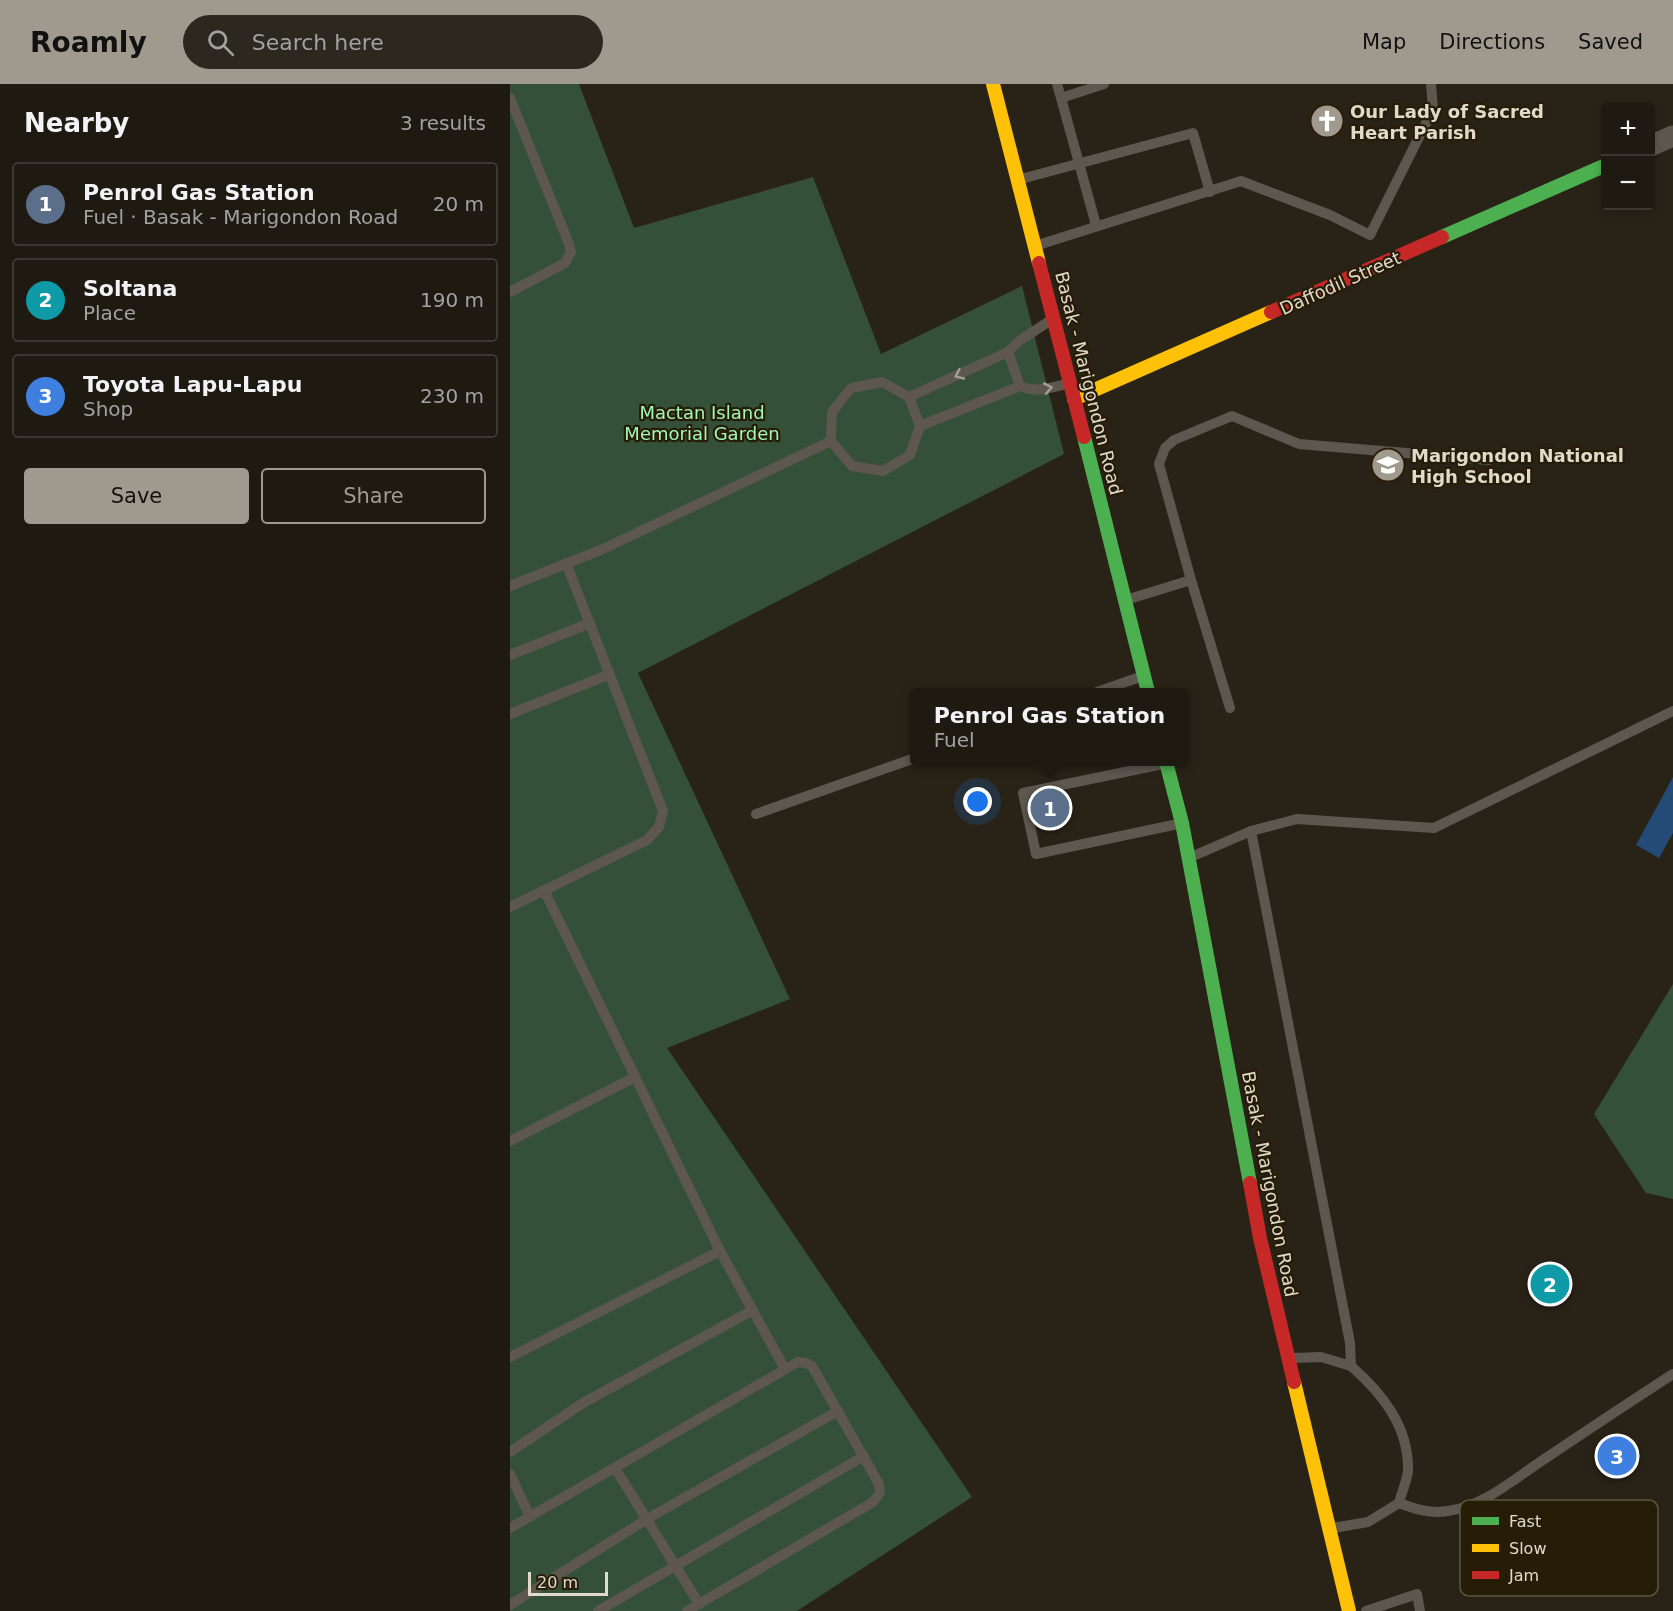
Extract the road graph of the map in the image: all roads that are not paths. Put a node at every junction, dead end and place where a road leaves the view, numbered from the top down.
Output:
1 (993, 84) edge
2 (1057, 84) edge
3 (1104, 84) edge
4 (1431, 84) edge
5 (510, 98) edge
6 (1061, 98) junction
7 (1673, 136) edge
8 (1655, 144) edge
9 (1079, 165) junction
10 (1601, 167) edge
11 (1018, 180) junction
12 (1210, 192) junction
13 (1096, 225) junction
14 (1035, 246) junction
15 (510, 292) edge
16 (1053, 318) junction
17 (1008, 352) junction
18 (1070, 384) junction
19 (1020, 386) junction
20 (909, 397) junction
21 (1074, 399) junction
22 (920, 426) junction
23 (831, 441) junction
24 (1489, 460) dead end
25 (566, 563) junction
26 (1191, 580) junction
27 (510, 586) edge
28 (1126, 601) junction
29 (590, 623) junction
30 (510, 655) edge
31 (610, 674) junction
32 (1143, 676) junction
33 (1111, 688) edge
34 (1147, 688) edge
35 (1230, 708) dead end
36 (1673, 711) edge
37 (510, 714) edge
38 (910, 760) edge
39 (1148, 766) edge
40 (1168, 766) edge
41 (756, 814) dead end
42 (1182, 823) junction
43 (1251, 831) junction
44 (1188, 858) junction
45 (544, 890) junction
46 (510, 907) edge
47 (635, 1077) junction
48 (510, 1141) edge
49 (720, 1251) junction
50 (753, 1310) junction
51 (510, 1357) edge
52 (1289, 1358) junction
53 (1352, 1366) junction
54 (785, 1369) junction
55 (1673, 1374) edge
56 (838, 1411) junction
57 (510, 1452) edge
58 (864, 1456) junction
59 (615, 1467) junction
60 (510, 1474) edge
61 (1481, 1500) edge
62 (1399, 1503) junction
63 (1460, 1508) edge
64 (530, 1517) junction
65 (647, 1519) junction
66 (510, 1528) edge
67 (1330, 1529) junction
68 (675, 1565) junction
69 (699, 1604) junction
70 (510, 1605) edge
71 (598, 1611) edge
72 (687, 1611) edge
73 (1349, 1611) edge
74 (1366, 1611) edge
75 (1420, 1611) edge

1 - 11 main road, Basak - Marigondon Road
2 - 6 lane
3 - 6 lane
4 - 12 lane
5 - 15 lane
6 - 9 lane
7 - 8 street
9 - 11 lane
9 - 12 lane
9 - 13 lane
10 - 21 main road, Daffodil Street
11 - 14 main road, Basak - Marigondon Road
12 - 13 lane
13 - 14 lane
14 - 16 main road, Basak - Marigondon Road
16 - 17 lane
16 - 18 main road, Basak - Marigondon Road
17 - 19 lane
17 -> 20 lane
19 -> 18 lane
18 - 21 main road, Basak - Marigondon Road
19 - 22 lane
20 - 22 lane
20 - 23 lane
21 - 28 main road, Basak - Marigondon Road
22 - 23 lane
23 - 25 lane
24 - 26 lane
25 - 27 lane
25 - 29 lane
26 - 28 lane
26 - 35 lane
28 - 32 main road, Basak - Marigondon Road
29 - 30 lane
29 - 31 lane
31 - 37 lane
31 - 45 lane
32 - 33 lane
32 - 34 main road, Basak - Marigondon Road
36 - 43 lane
38 - 41 lane
39 - 42 lane
40 - 42 main road, Basak - Marigondon Road
42 - 44 main road, Basak - Marigondon Road
43 - 44 lane
43 - 53 lane
44 - 52 main road, Basak - Marigondon Road
45 - 46 lane
45 - 47 lane
47 - 48 lane
47 - 49 lane
49 - 50 lane
49 - 51 lane
50 - 54 lane
50 - 57 lane
52 - 53 lane
52 - 67 main road, Basak - Marigondon Road
53 - 62 lane
54 - 56 lane
54 - 59 lane
55 - 61 lane
56 - 58 lane
56 - 65 lane
58 - 68 lane
58 - 69 lane
59 - 64 lane
59 - 65 lane
60 - 64 lane
62 - 63 lane
62 - 67 lane
64 - 66 lane
65 - 68 lane
65 - 70 lane
67 - 73 main road, Basak - Marigondon Road
68 - 69 lane
68 - 71 lane
69 - 72 lane
74 - 75 lane

